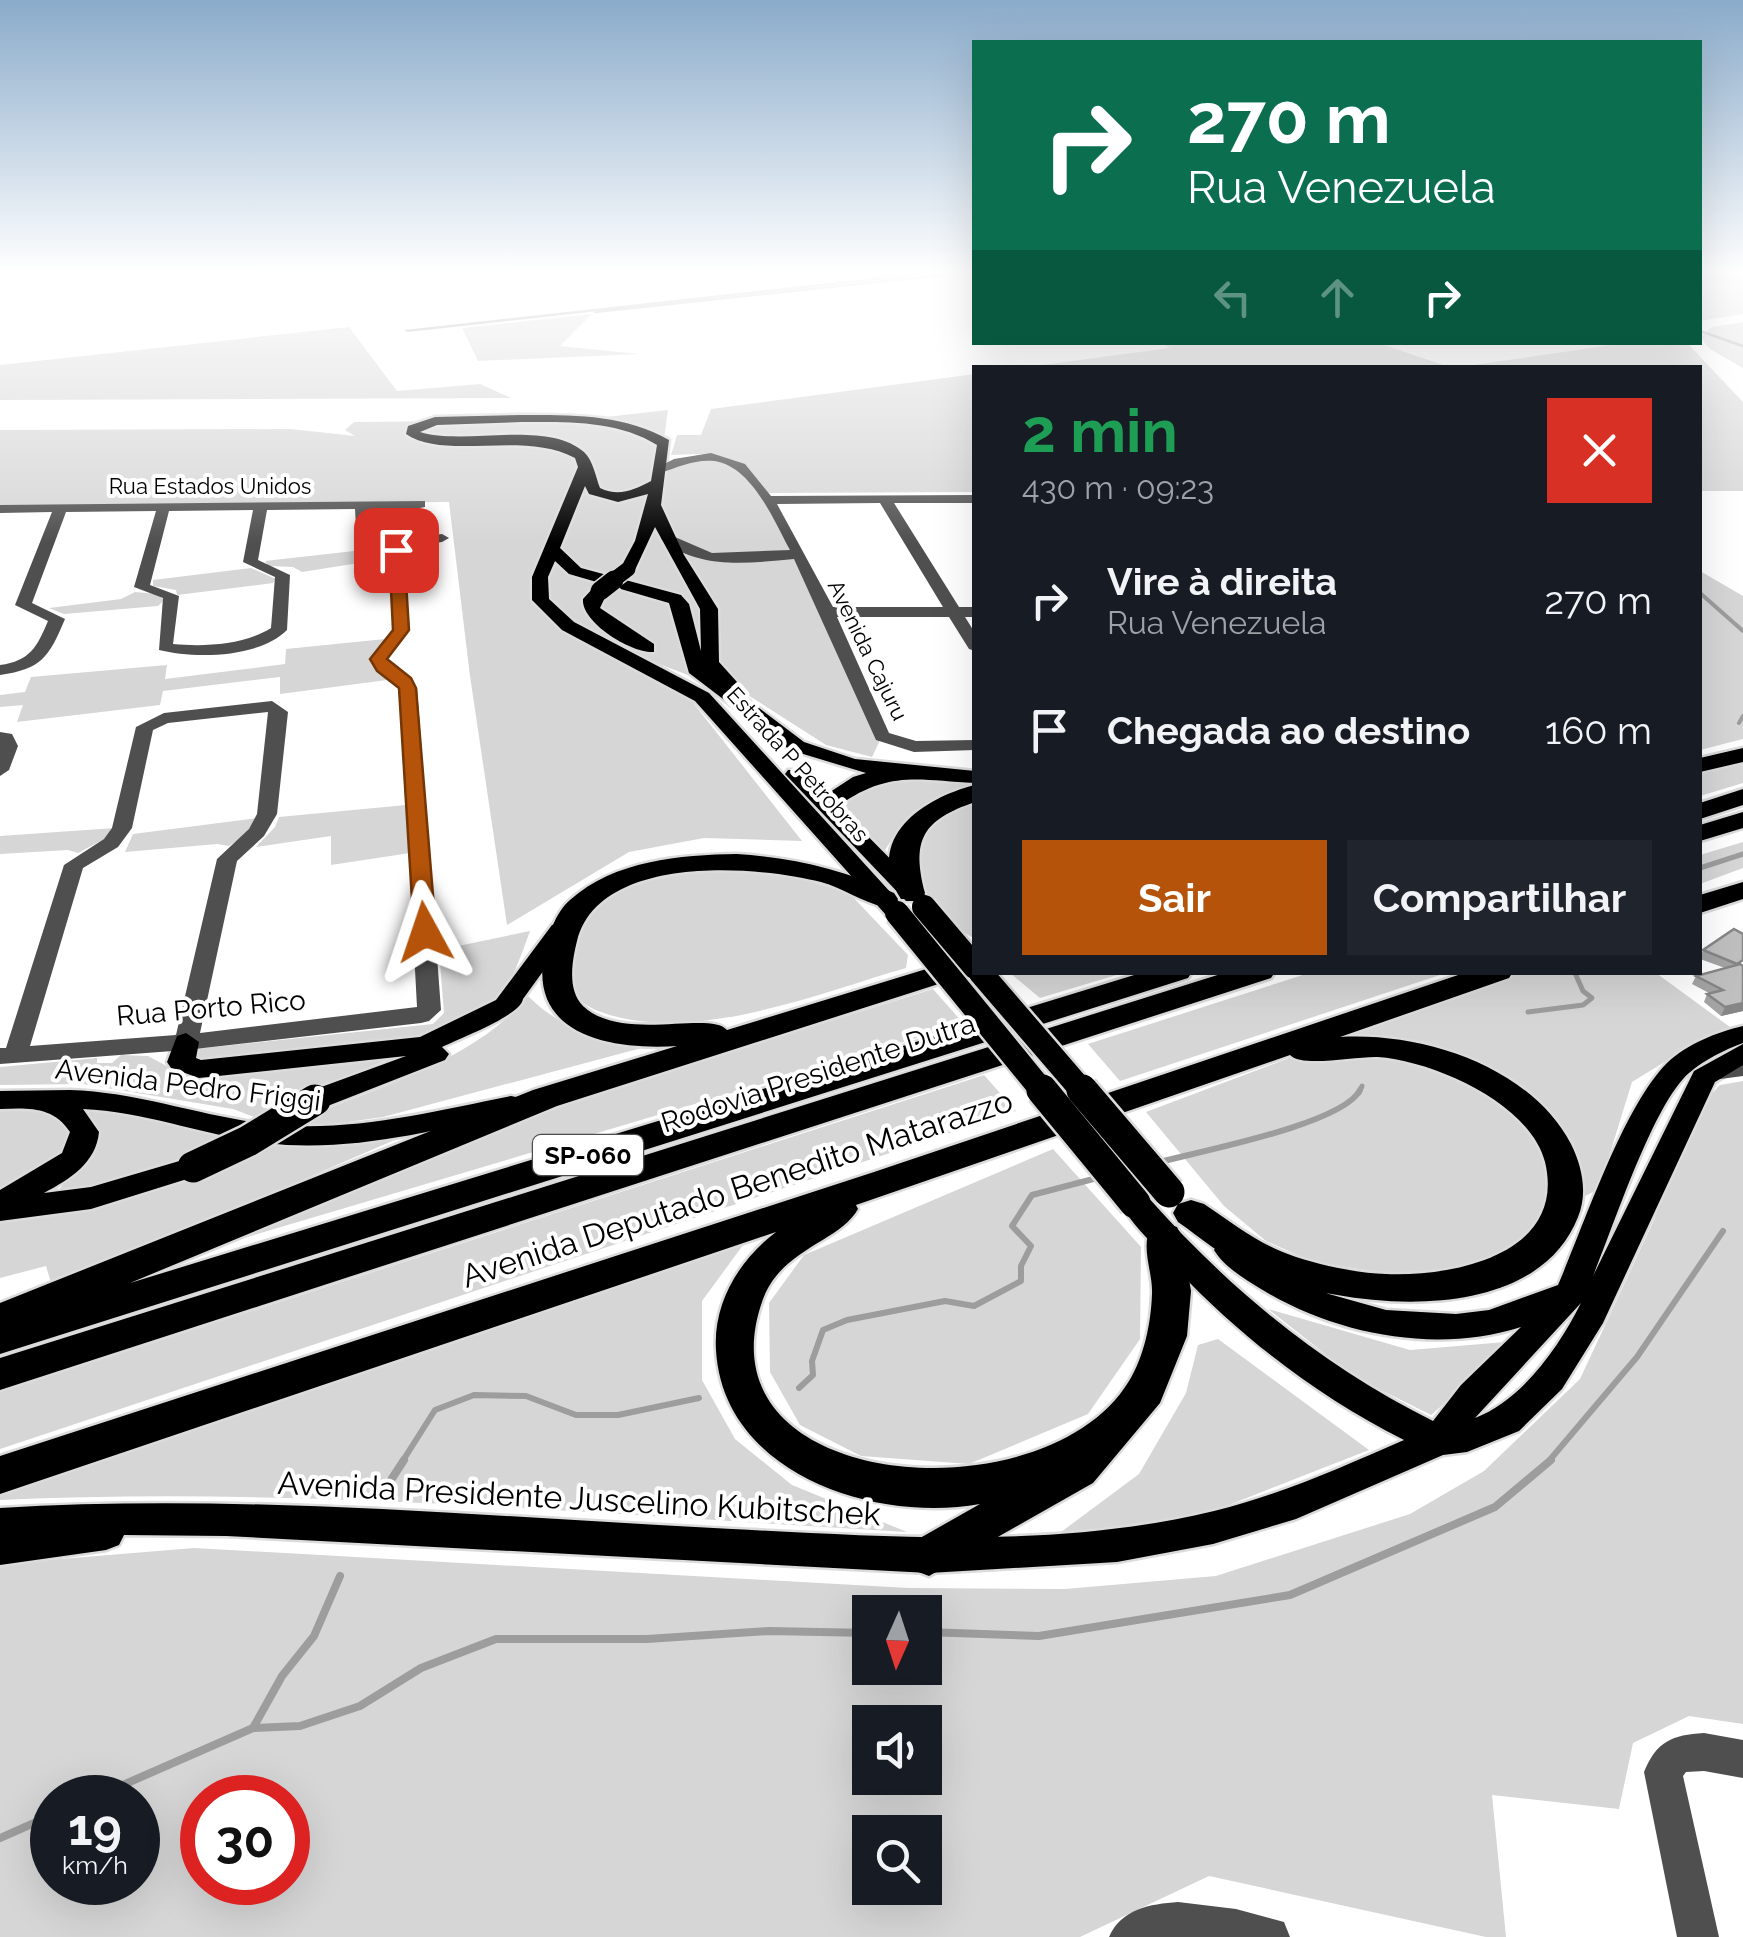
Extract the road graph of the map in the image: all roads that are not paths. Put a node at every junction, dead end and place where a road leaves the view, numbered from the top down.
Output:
1 (585, 467) junction
2 (656, 486) junction
3 (972, 499) edge
4 (768, 500) junction
5 (885, 500) junction
6 (420, 504) dead end
7 (362, 505) junction
8 (164, 506) junction
9 (262, 506) junction
10 (0, 508) edge
11 (61, 508) junction
12 (442, 538) dead end
13 (668, 538) junction
14 (390, 544) junction
15 (551, 549) junction
16 (797, 554) junction
17 (825, 612) junction
18 (954, 612) junction
19 (972, 612) edge
20 (972, 641) edge
21 (0, 670) edge
22 (3, 738) edge
23 (972, 745) edge
24 (1743, 755) edge
25 (972, 765) edge
26 (1702, 765) edge
27 (910, 768) junction
28 (0, 770) edge
29 (972, 776) edge
30 (972, 794) edge
31 (1743, 797) edge
32 (826, 804) junction
33 (1702, 809) edge
34 (1743, 820) edge
35 (1743, 828) edge
36 (1702, 835) edge
37 (1702, 836) edge
38 (1743, 890) edge
39 (904, 903) junction
40 (1702, 903) edge
41 (574, 910) junction
42 (972, 962) edge
43 (972, 966) edge
44 (982, 975) edge
45 (1167, 975) edge
46 (1251, 975) edge
47 (1489, 975) edge
48 (512, 1002) junction
49 (777, 1024) junction
50 (1743, 1034) edge
51 (186, 1042) junction
52 (1743, 1053) edge
53 (8, 1055) edge
54 (1227, 1064) junction
55 (1728, 1070) edge
56 (44, 1098) junction
57 (545, 1098) junction
58 (0, 1100) edge
59 (886, 1182) junction
60 (0, 1202) edge
61 (0, 1210) edge
62 (1175, 1214) junction
63 (1571, 1292) junction
64 (0, 1320) edge
65 (0, 1338) edge
66 (0, 1374) edge
67 (1110, 1435) junction
68 (1438, 1441) junction
69 (0, 1475) edge
70 (226, 1520) junction
71 (0, 1524) edge
72 (0, 1548) edge
73 (929, 1556) junction
74 (1743, 1758) edge
75 (1130, 1937) edge
76 (1269, 1937) edge
77 (1698, 1937) edge

1 - 2 main road
1 - 2 main road
1 - 15 main road
2 - 4 street, Avenida Cajuru
2 - 13 main road
2 - 32 main road, bridge
3 - 5 street
4 - 5 street
4 - 16 street, Avenida Cajuru
5 - 18 street
6 - 7 street, Rua Estados Unidos
7 - 9 street, Rua Estados Unidos
7 - 14 street
8 - 9 street, Rua Estados Unidos
8 - 9 street
8 - 11 street, Rua Estados Unidos
10 - 11 street, Rua Estados Unidos
11 - 21 street
12 - 14 street
13 - 16 street
13 - 27 main road
14 - 51 street, Rua Porto Rico
15 - 27 main road, Estrada P Petrobras
15 - 39 main road, Estrada P Petrobras
16 - 17 street, Avenida Cajuru
17 - 18 street
17 - 23 street, Avenida Cajuru
18 - 19 street
18 - 20 street
22 - 28 street
24 - 26 highway
25 - 27 main road
27 - 29 main road, Estrada P Petrobras
27 - 32 main road
30 - 39 highway
31 - 33 highway
32 - 39 main road
34 - 36 highway
35 - 37 highway
38 - 40 highway
39 - 41 highway
39 - 42 main road, bridge
39 - 62 main road, bridge
41 - 48 main road
41 - 49 highway
43 - 49 highway
44 - 62 main road, bridge
45 - 65 highway, Rodovia Presidente Dutra / SP-060
46 - 66 highway, Rodovia Presidente Dutra / SP-060
47 - 54 highway, Avenida Deputado Benedito Matarazzo
48 - 51 main road
48 - 61 main road, bridge
49 - 57 highway
50 - 63 main road
51 - 53 street, Rua Porto Rico
51 - 53 street
52 - 55 main road
54 - 59 highway, Avenida Deputado Benedito Matarazzo
54 - 62 highway
55 - 68 main road
56 - 57 main road, Avenida Pedro Friggi
56 - 58 main road, Avenida Pedro Friggi
56 - 60 main road
57 - 64 highway
59 - 67 highway
59 - 69 highway, Avenida Deputado Benedito Matarazzo
62 - 63 main road
62 - 67 highway
62 - 68 main road
63 - 68 main road
67 - 73 highway
68 - 73 main road, Avenida Presidente Juscelino Kubitschek
70 - 71 main road, Avenida Presidente Juscelino Kubitschek
70 - 72 main road, Avenida Presidente Juscelino Kubitschek
70 - 73 main road, Avenida Presidente Juscelino Kubitschek
74 - 77 street
75 - 76 street

